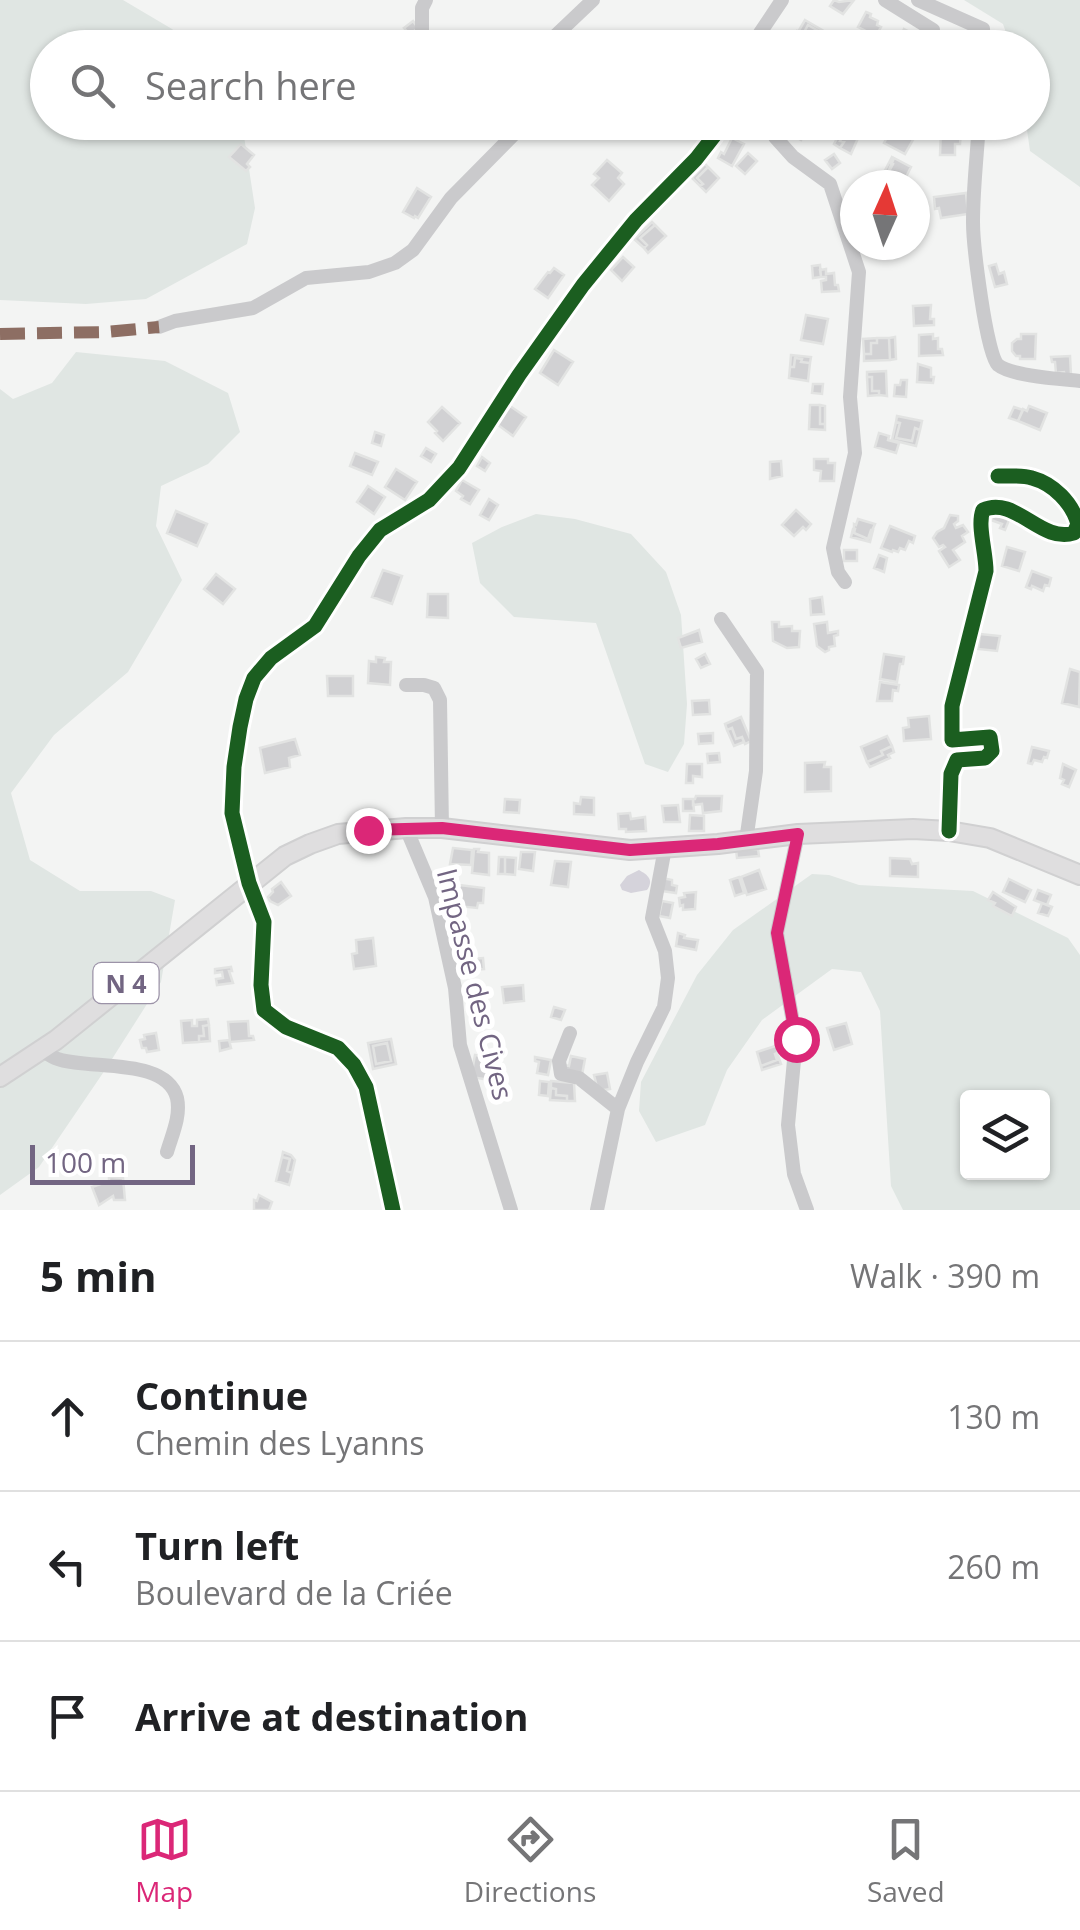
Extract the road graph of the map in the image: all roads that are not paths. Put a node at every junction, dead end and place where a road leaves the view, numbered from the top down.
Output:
1 (426, 0) edge
2 (593, 0) edge
3 (782, 0) edge
4 (885, 0) edge
5 (918, 0) edge
6 (422, 30) edge
7 (561, 30) edge
8 (762, 30) edge
9 (933, 30) edge
10 (983, 30) edge
11 (508, 140) edge
12 (711, 140) edge
13 (777, 140) edge
14 (978, 140) edge
15 (159, 327) dead end
16 (1080, 381) edge
17 (998, 476) dead end
18 (844, 582) dead end
19 (721, 619) dead end
20 (406, 685) dead end
21 (406, 828) junction
22 (442, 828) junction
23 (949, 831) junction
24 (798, 834) junction
25 (746, 841) junction
26 (664, 848) junction
27 (1080, 874) edge
28 (249, 884) junction
29 (570, 1034) dead end
30 (42, 1050) junction
31 (0, 1077) edge
32 (618, 1110) junction
33 (167, 1152) dead end
34 (393, 1210) edge
35 (511, 1210) edge
36 (596, 1210) edge
37 (807, 1210) edge

1 - 6 street
2 - 7 street
3 - 8 street
4 - 9 street
5 - 10 street
11 - 15 street
12 - 28 street
13 - 18 street
14 - 16 street
17 - 23 street
19 - 25 street
20 - 22 street
21 - 22 main road, N 4
21 - 28 main road, N 4
21 - 35 street, Impasse des Cives
22 - 26 main road, N 4
23 - 24 main road, N 4
23 - 27 main road, N 4
24 - 25 main road, N 4
24 - 37 street
25 - 26 main road, N 4
26 - 32 street
28 - 30 main road, N 4
28 - 34 street
29 - 32 street
30 - 31 main road, N 4
30 - 33 street
32 - 36 street

